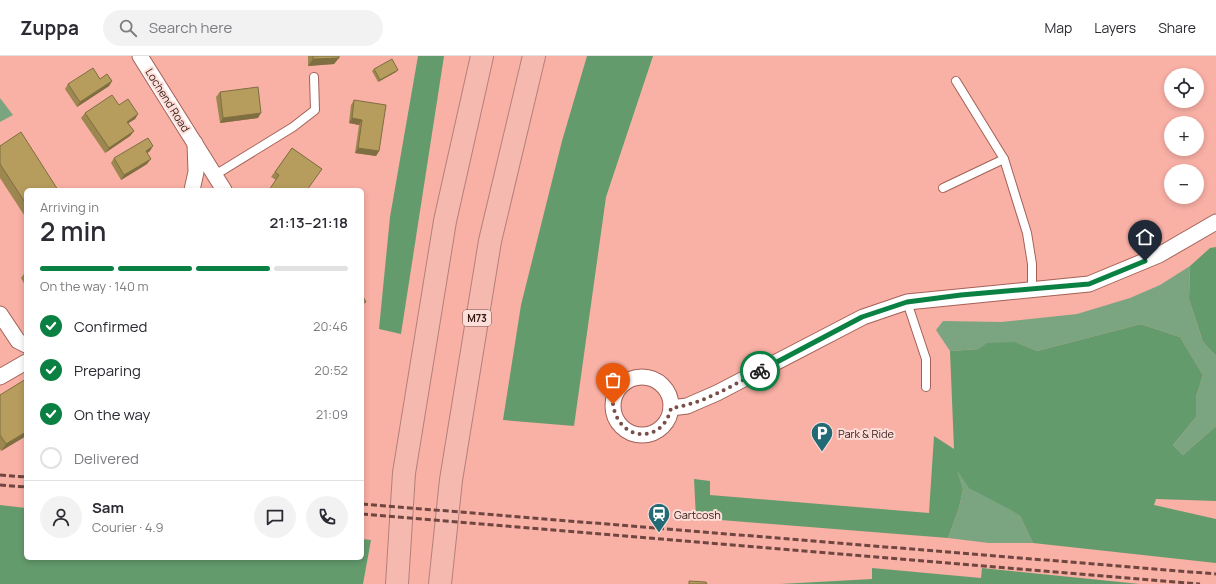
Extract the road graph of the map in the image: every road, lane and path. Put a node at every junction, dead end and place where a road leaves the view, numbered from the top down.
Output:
1 (140, 56) edge
2 (482, 56) edge
3 (534, 56) edge
4 (538, 56) edge
5 (314, 77) dead end
6 (956, 81) dead end
7 (522, 102) junction
8 (195, 143) junction
9 (1004, 159) junction
10 (215, 175) junction
11 (192, 188) edge
12 (223, 188) edge
13 (943, 188) dead end
14 (1216, 222) edge
15 (1032, 288) junction
16 (907, 302) junction
17 (0, 314) edge
18 (24, 344) edge
19 (24, 363) edge
20 (0, 377) edge
21 (926, 387) dead end
22 (671, 408) dead end
23 (397, 584) edge
24 (440, 584) edge

1 - 8 street, Lochend Road
2 - 23 highway
3 - 7 highway, M73
4 - 7 highway
5 - 10 lane
6 - 9 lane
7 - 24 highway, M73
8 - 10 street, Lochend Road
8 - 11 street, Lochend Road
9 - 13 lane
9 - 15 lane
10 - 12 street, Lochend Road
14 - 15 street
15 - 16 street
16 - 21 lane
16 - 22 street
17 - 18 street
19 - 20 street

